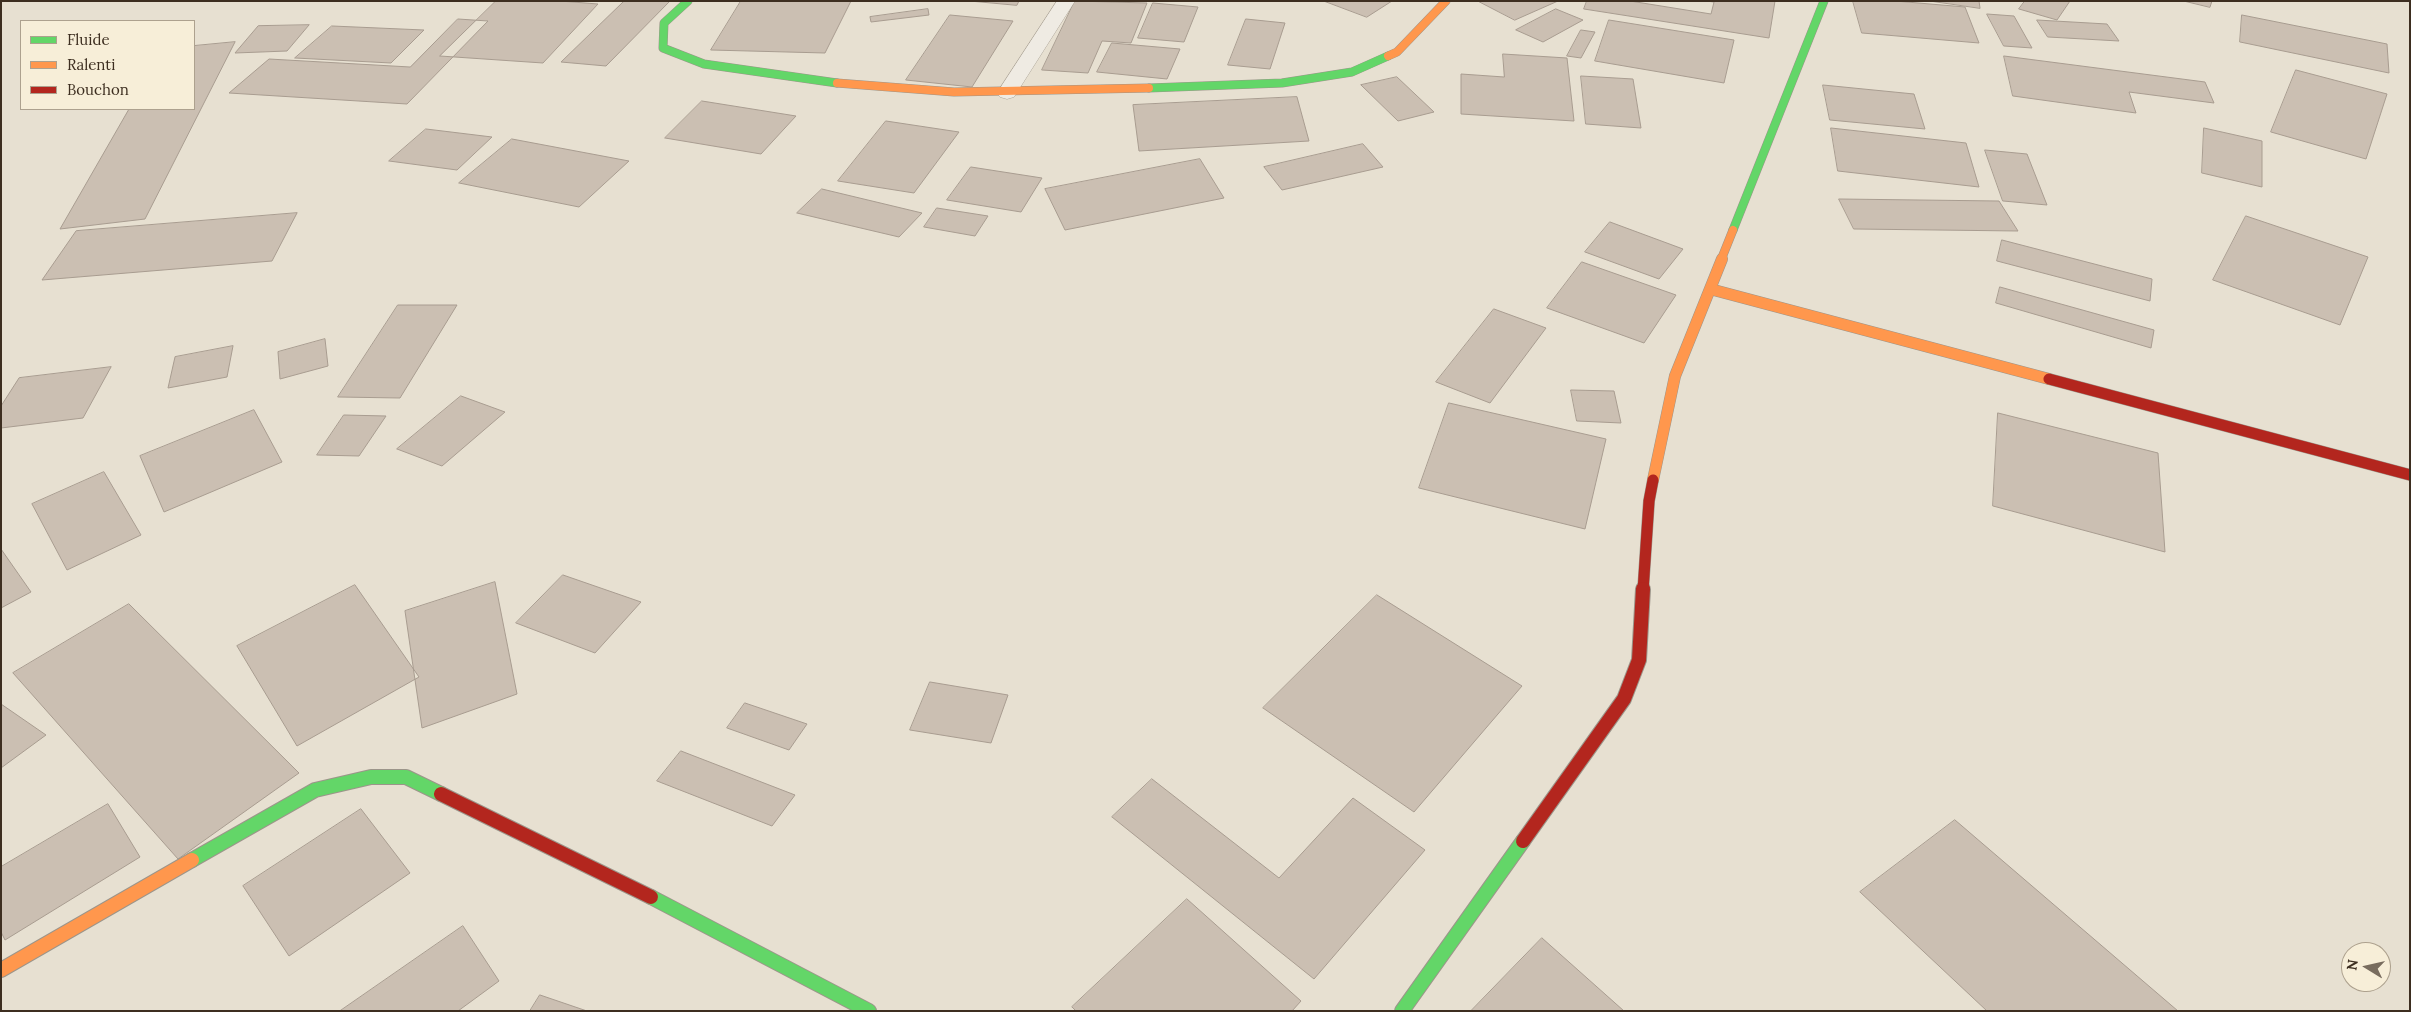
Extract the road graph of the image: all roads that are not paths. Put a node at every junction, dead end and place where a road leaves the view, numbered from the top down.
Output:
1 (688, 1) edge
2 (1066, 1) edge
3 (1446, 1) edge
4 (1824, 1) edge
5 (1007, 93) junction
6 (1710, 289) junction
7 (2410, 475) edge
8 (1, 970) edge
9 (869, 1011) edge
10 (1402, 1011) edge

1 - 5 street
2 - 5 street
3 - 5 street
4 - 6 street
6 - 7 street
6 - 10 street
8 - 9 street

